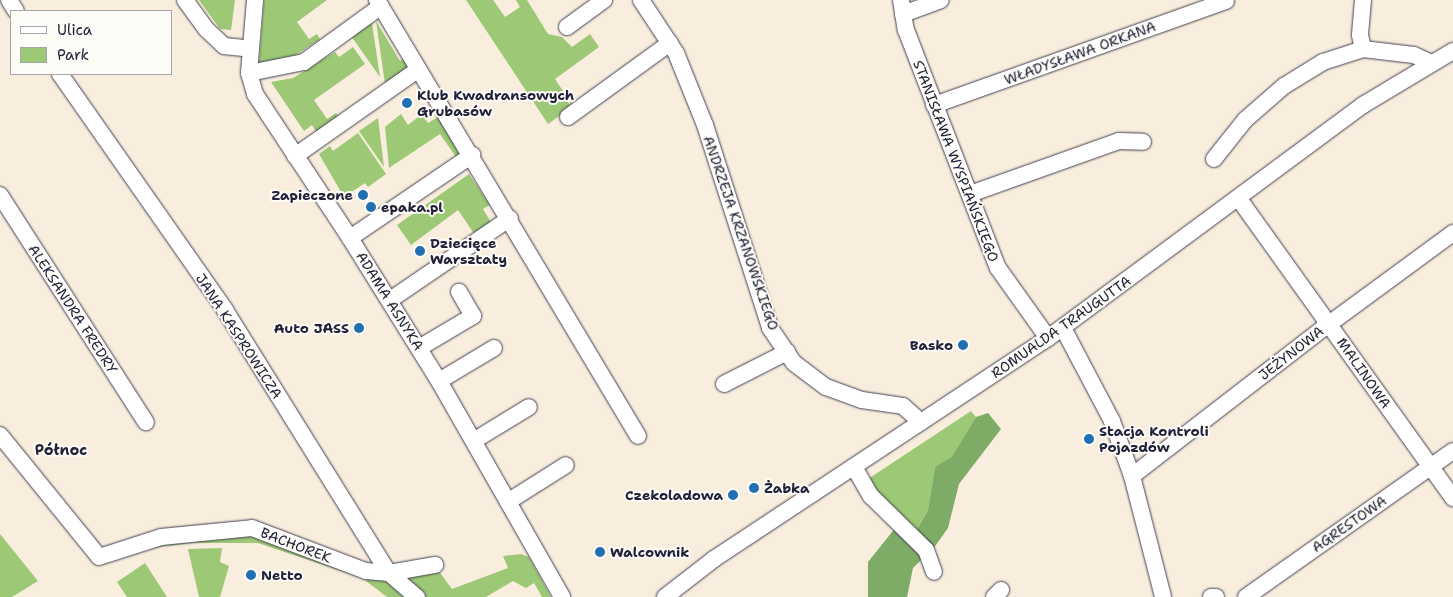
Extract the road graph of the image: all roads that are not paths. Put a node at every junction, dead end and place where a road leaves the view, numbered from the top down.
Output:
1 (185, 0) edge
2 (255, 0) edge
3 (604, 0) edge
4 (641, 0) edge
5 (941, 0) edge
6 (1363, 0) edge
7 (1226, 1) edge
8 (379, 3) edge
9 (902, 7) edge
10 (567, 27) dead end
11 (670, 43) junction
12 (251, 49) junction
13 (1363, 49) junction
14 (1453, 51) edge
15 (1430, 64) junction
16 (419, 69) junction
17 (249, 73) junction
18 (61, 75) edge
19 (934, 105) junction
20 (568, 117) dead end
21 (1143, 142) dead end
22 (472, 155) junction
23 (295, 156) junction
24 (1214, 159) dead end
25 (970, 194) junction
26 (0, 195) edge
27 (1239, 199) junction
28 (510, 218) junction
29 (1453, 234) edge
30 (350, 238) junction
31 (459, 292) dead end
32 (390, 300) junction
33 (1329, 324) junction
34 (1063, 328) junction
35 (1048, 338) junction
36 (419, 348) junction
37 (494, 348) dead end
38 (787, 352) junction
39 (440, 381) junction
40 (724, 384) dead end
41 (530, 407) dead end
42 (146, 422) dead end
43 (922, 422) junction
44 (0, 435) edge
45 (638, 436) dead end
46 (475, 440) junction
47 (1453, 451) edge
48 (566, 465) dead end
49 (854, 467) junction
50 (1430, 468) junction
51 (1132, 476) junction
52 (1453, 498) edge
53 (509, 500) junction
54 (435, 565) dead end
55 (934, 572) dead end
56 (389, 573) junction
57 (417, 597) edge
58 (562, 597) edge
59 (665, 597) edge
60 (1163, 597) edge
61 (1211, 597) edge
62 (1216, 597) edge
63 (1246, 597) edge

1 - 12 street
2 - 12 street, ADAMA ASNYKA
3 - 10 street
4 - 11 street, ANDRZEJA KRZANOWSKIEGO
5 - 9 street
6 - 13 street
7 - 19 street, WŁADYSŁAWA ORKANA
8 - 16 street
8 - 17 street
9 - 19 street, STANISŁAWA WYSPIAŃSKIEGO
11 - 20 street
11 - 38 street, ANDRZEJA KRZANOWSKIEGO
12 - 17 street, ADAMA ASNYKA
13 - 15 street
13 - 24 street
14 - 15 street, ROMUALDA TRAUGUTTA
15 - 27 street, ROMUALDA TRAUGUTTA
16 - 22 street
16 - 23 street
17 - 23 street, ADAMA ASNYKA
18 - 56 street, JANA KASPROWICZA
19 - 25 street, STANISŁAWA WYSPIAŃSKIEGO
21 - 25 street
22 - 28 street
22 - 30 street
23 - 30 street, ADAMA ASNYKA
25 - 35 street, STANISŁAWA WYSPIAŃSKIEGO
26 - 42 street, ALEKSANDRA FREDRY
27 - 33 street, MALINOWA
27 - 34 street, ROMUALDA TRAUGUTTA
28 - 32 street
28 - 45 street
29 - 33 street, JEŻYNOWA
30 - 32 street, ADAMA ASNYKA
31 - 36 street
32 - 36 street, ADAMA ASNYKA
33 - 50 street, MALINOWA
33 - 51 street, JEŻYNOWA
34 - 35 street, ROMUALDA TRAUGUTTA
34 - 51 street
35 - 43 street, ROMUALDA TRAUGUTTA
36 - 39 street, ADAMA ASNYKA
37 - 39 street
38 - 40 street
38 - 43 street, ANDRZEJA KRZANOWSKIEGO
39 - 46 street, ADAMA ASNYKA
41 - 46 street
43 - 49 street, ROMUALDA TRAUGUTTA
44 - 56 street, BACHOREK
46 - 53 street, ADAMA ASNYKA
47 - 50 street, AGRESTOWA
48 - 53 street
49 - 55 street
49 - 59 street, ROMUALDA TRAUGUTTA
50 - 52 street, MALINOWA
50 - 63 street, AGRESTOWA
51 - 60 street
53 - 58 street, ADAMA ASNYKA
54 - 56 street, BACHOREK
56 - 57 street, JANA KASPROWICZA
61 - 62 street

